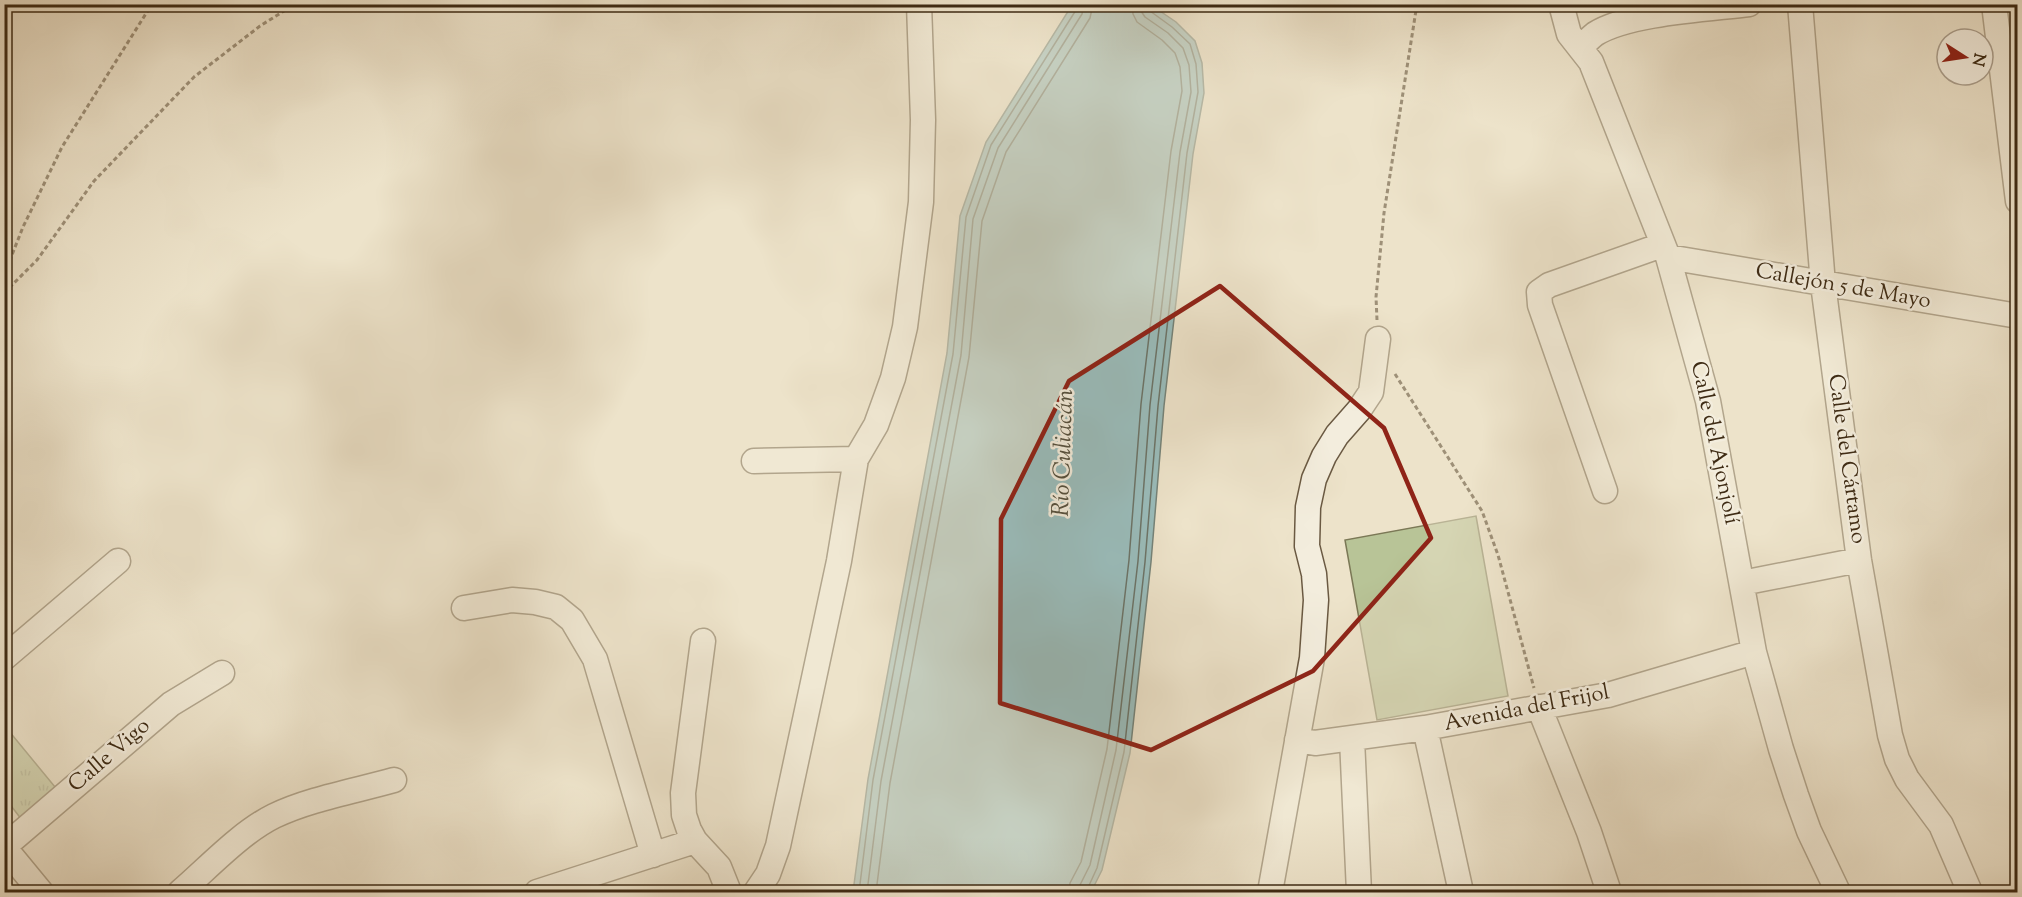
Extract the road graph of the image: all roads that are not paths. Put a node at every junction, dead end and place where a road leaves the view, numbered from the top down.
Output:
1 (919, 4) edge
2 (1561, 4) edge
3 (1749, 4) edge
4 (1800, 4) edge
5 (1994, 4) edge
6 (1581, 47) junction
7 (2018, 201) edge
8 (1665, 251) junction
9 (1823, 284) junction
10 (2018, 316) edge
11 (1378, 339) road end
12 (856, 459) junction
13 (754, 461) dead end
14 (1605, 491) dead end
15 (1859, 560) junction
16 (118, 561) dead end
17 (1742, 583) junction
18 (464, 608) dead end
19 (703, 641) dead end
20 (1754, 652) junction
21 (4, 658) edge
22 (222, 674) dead end
23 (1539, 707) junction
24 (1425, 728) junction
25 (1352, 739) junction
26 (1297, 740) junction
27 (394, 780) dead end
28 (695, 841) junction
29 (4, 847) edge
30 (652, 855) junction
31 (41, 892) edge
32 (180, 892) edge
33 (537, 892) edge
34 (729, 892) edge
35 (756, 892) edge
36 (1270, 892) edge
37 (1359, 892) edge
38 (1461, 892) edge
39 (1609, 892) edge
40 (1838, 892) edge
41 (1970, 892) edge

1 - 12 street
2 - 6 street, Calle del Ajonjolí
3 - 6 street
4 - 9 street, Calle del Cártamo
5 - 7 street
6 - 8 street, Calle del Ajonjolí
8 - 9 street, Callejón 5 de Mayo
8 - 14 street
8 - 17 street, Calle del Ajonjolí
9 - 10 street, Callejón 5 de Mayo
9 - 15 street, Calle del Cártamo
11 - 26 street
12 - 13 street
12 - 35 street
15 - 17 street
15 - 41 street, Calle del Cártamo
16 - 21 street
17 - 20 street, Calle del Ajonjolí
18 - 30 street
19 - 28 street
20 - 23 street, Avenida del Frijol
20 - 40 street, Calle del Ajonjolí
22 - 29 street, Calle Vigo
23 - 24 street, Avenida del Frijol
23 - 39 street
24 - 25 street, Avenida del Frijol
24 - 38 street
25 - 26 street, Avenida del Frijol
25 - 37 street
26 - 36 street
27 - 32 street
28 - 30 street
28 - 34 street
29 - 31 street
30 - 33 street

